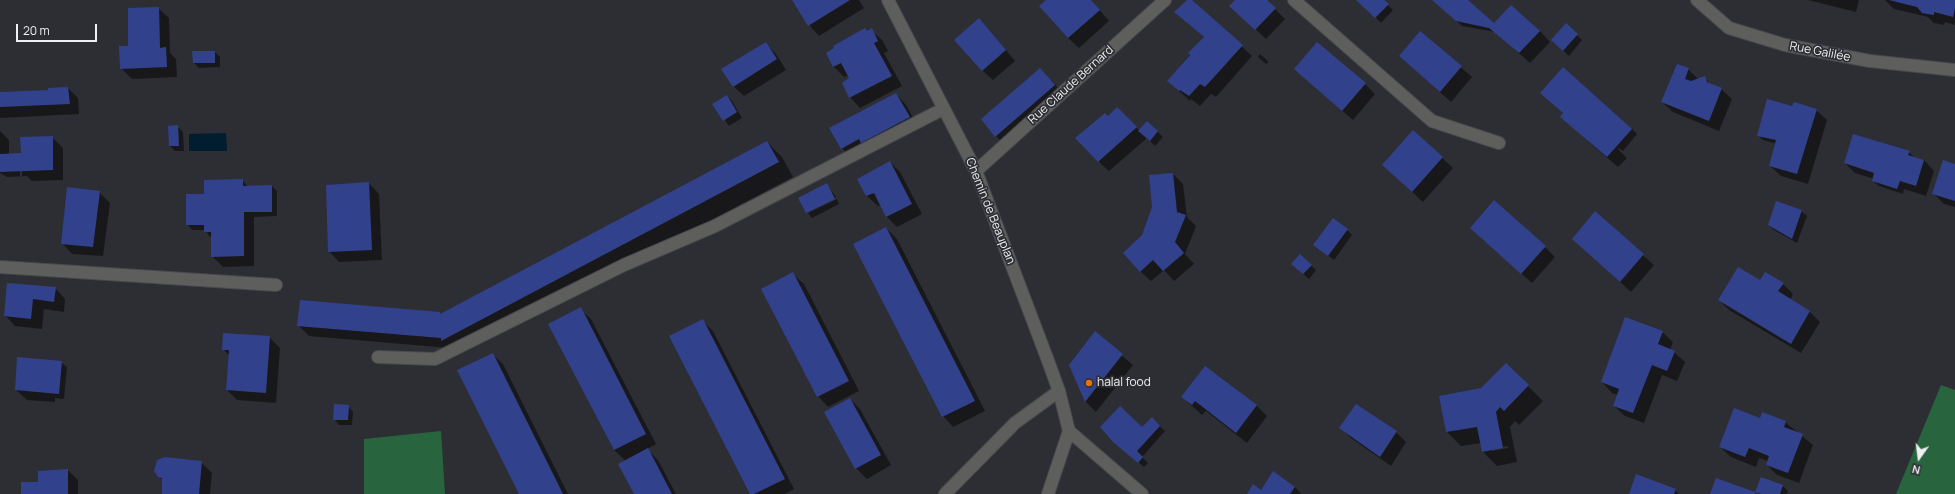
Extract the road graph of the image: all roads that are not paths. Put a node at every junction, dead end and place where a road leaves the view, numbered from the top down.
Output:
1 (888, 0) edge
2 (1165, 0) edge
3 (1294, 0) edge
4 (1698, 0) edge
5 (1955, 70) edge
6 (943, 109) junction
7 (1499, 143) dead end
8 (976, 171) junction
9 (0, 267) edge
10 (276, 285) dead end
11 (378, 357) dead end
12 (1059, 391) junction
13 (1069, 431) junction
14 (945, 494) edge
15 (1048, 494) edge
16 (1142, 494) edge

1 - 6 street, Chemin de Beauplan
2 - 8 street, Rue Claude Bernard
3 - 7 street
4 - 5 street, Rue Galilée
6 - 8 street, Chemin de Beauplan
6 - 11 street
8 - 12 street, Chemin de Beauplan
9 - 10 street
12 - 13 street, Chemin de Beauplan
12 - 14 street
13 - 15 street
13 - 16 street

